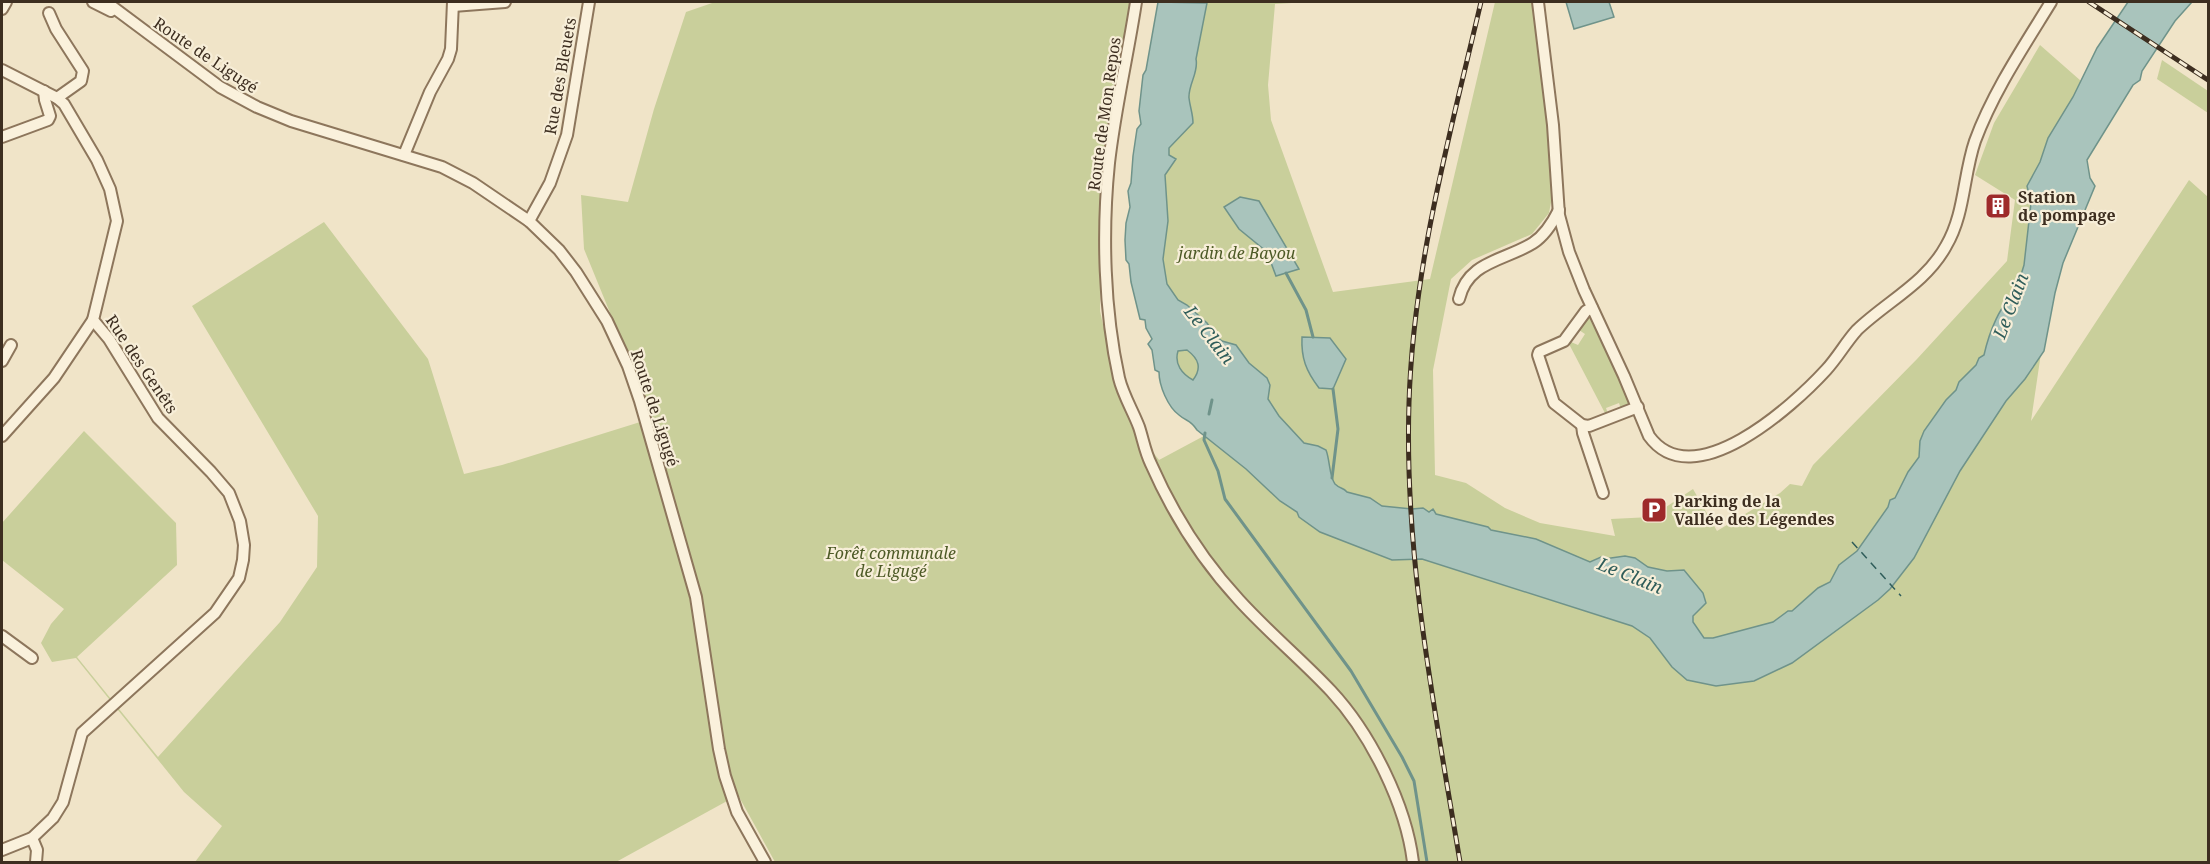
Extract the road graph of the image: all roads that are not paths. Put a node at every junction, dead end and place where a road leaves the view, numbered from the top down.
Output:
1 (6, 2) edge
2 (93, 2) edge
3 (106, 2) edge
4 (505, 2) edge
5 (589, 2) edge
6 (1136, 2) edge
7 (1538, 2) edge
8 (453, 4) edge
9 (2049, 5) edge
10 (2, 9) edge
11 (49, 13) dead end
12 (123, 16) junction
13 (2, 70) edge
14 (44, 91) junction
15 (57, 98) junction
16 (2, 137) edge
17 (404, 155) junction
18 (1559, 210) junction
19 (529, 221) junction
20 (1459, 299) dead end
21 (1592, 308) junction
22 (93, 320) junction
23 (11, 345) dead end
24 (2, 361) edge
25 (1638, 407) junction
26 (1582, 425) junction
27 (2, 436) edge
28 (1603, 493) dead end
29 (2, 636) edge
30 (32, 658) dead end
31 (32, 838) junction
32 (2, 849) edge
33 (36, 862) edge
34 (765, 862) edge
35 (1413, 862) edge

1 - 10 street
2 - 12 street, Route de Ligugé
3 - 12 street, Route de Ligugé
4 - 8 street
5 - 19 street, Rue des Bleuets
6 - 35 street, Route de Mon Repos
7 - 18 street
8 - 17 street
9 - 25 street
11 - 15 street
12 - 17 street, Route de Ligugé
13 - 14 street, Rue des Genêts
14 - 15 street, Rue des Genêts
14 - 16 street
15 - 22 street, Rue des Genêts
17 - 19 street, Route de Ligugé
18 - 20 street
18 - 21 street
19 - 34 street, Route de Ligugé
21 - 25 street
21 - 26 street
22 - 27 street
22 - 31 street, Rue des Genêts
23 - 24 street
25 - 26 street
26 - 28 street
29 - 30 street
31 - 32 street, Rue des Genêts
31 - 33 street

